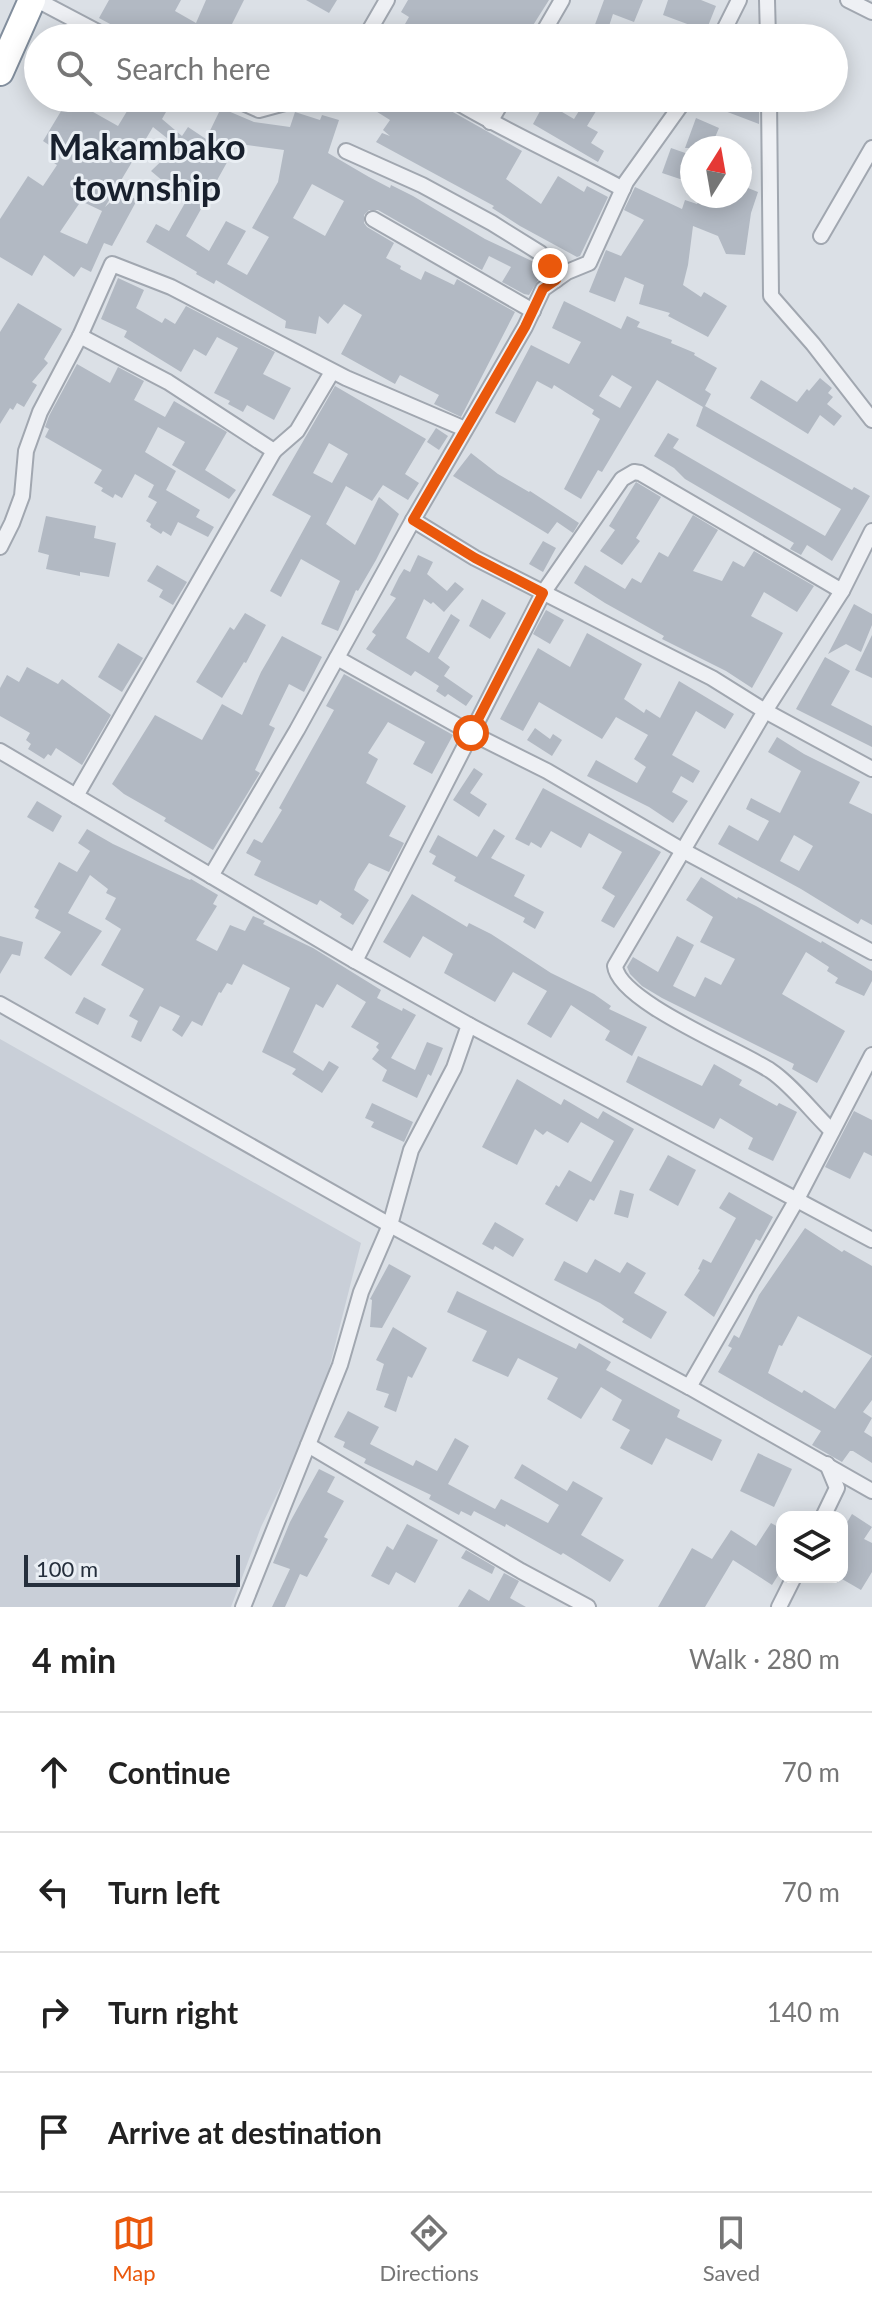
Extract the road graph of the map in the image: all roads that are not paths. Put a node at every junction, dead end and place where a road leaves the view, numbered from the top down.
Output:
1 (34, 0) edge
2 (387, 0) edge
3 (562, 0) edge
4 (739, 0) edge
5 (767, 0) edge
6 (848, 0) edge
7 (872, 12) edge
8 (81, 24) edge
9 (373, 24) edge
10 (548, 24) edge
11 (727, 24) edge
12 (768, 24) edge
13 (0, 72) edge
14 (473, 112) edge
15 (496, 112) edge
16 (676, 112) edge
17 (769, 112) edge
18 (490, 122) junction
19 (872, 148) edge
20 (346, 151) dead end
21 (623, 189) junction
22 (373, 219) dead end
23 (821, 236) dead end
24 (556, 280) junction
25 (533, 311) junction
26 (80, 336) junction
27 (332, 372) junction
28 (872, 420) edge
29 (465, 429) junction
30 (274, 451) junction
31 (413, 520) junction
32 (872, 531) edge
33 (0, 547) edge
34 (842, 591) junction
35 (543, 593) junction
36 (337, 658) junction
37 (765, 711) junction
38 (471, 733) junction
39 (0, 751) edge
40 (872, 769) edge
41 (76, 796) junction
42 (682, 850) junction
43 (211, 876) junction
44 (872, 952) edge
45 (355, 961) junction
46 (0, 1004) edge
47 (469, 1025) junction
48 (872, 1055) edge
49 (832, 1131) junction
50 (796, 1201) junction
51 (390, 1225) junction
52 (872, 1240) edge
53 (689, 1387) junction
54 (308, 1445) junction
55 (827, 1463) junction
56 (872, 1491) edge
57 (826, 1511) edge
58 (791, 1583) edge
59 (243, 1607) edge
60 (588, 1607) edge
61 (779, 1607) edge

1 - 8 street
1 - 13 highway
2 - 9 street
3 - 10 street
4 - 11 street
5 - 12 street
6 - 7 street
14 - 18 street
15 - 18 street
16 - 21 street
17 - 28 street
18 - 21 street
19 - 23 street
20 - 24 street
21 - 24 street
22 - 25 street
24 - 25 street
25 - 29 street
26 - 27 street
26 - 30 street
26 - 33 street
27 - 29 street
27 - 30 street
29 - 31 street
30 - 41 street
31 - 35 street
31 - 36 street
32 - 34 street
34 - 35 street
34 - 37 street
35 - 37 street
35 - 38 street
36 - 38 street
36 - 43 street
37 - 40 street
37 - 42 street
38 - 42 street
38 - 45 street
39 - 41 street
41 - 43 street
42 - 44 street
42 - 49 street
43 - 45 street
45 - 47 street
46 - 51 street
47 - 50 street
47 - 51 street
48 - 49 street
49 - 50 street
50 - 52 street
50 - 53 street
51 - 53 street
51 - 54 street
53 - 55 street
54 - 59 street
54 - 60 street
55 - 56 street
55 - 57 street
58 - 61 street

